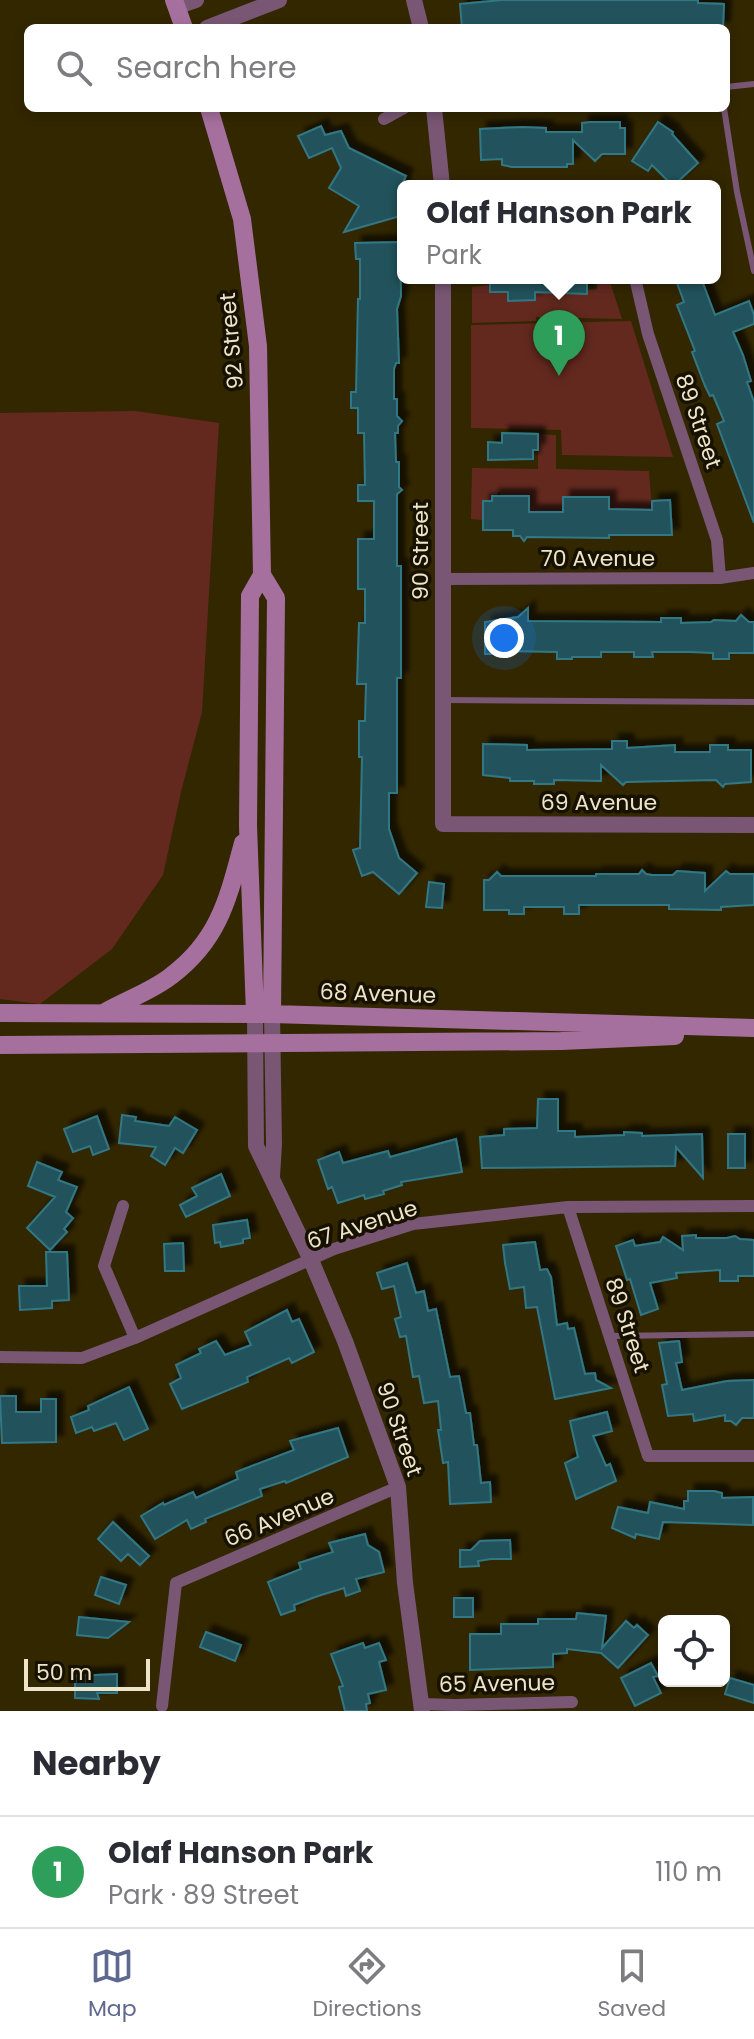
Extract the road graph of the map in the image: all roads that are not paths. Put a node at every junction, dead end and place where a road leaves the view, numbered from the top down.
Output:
1 (196, 0) edge
2 (279, 0) edge
3 (414, 0) edge
4 (175, 4) edge
5 (182, 24) edge
6 (217, 24) edge
7 (420, 24) edge
8 (754, 84) edge
9 (730, 87) edge
10 (210, 112) edge
11 (397, 112) edge
12 (434, 112) edge
13 (725, 112) edge
14 (384, 119) dead end
15 (441, 180) edge
16 (754, 271) edge
17 (443, 284) edge
18 (636, 284) edge
19 (754, 573) edge
20 (262, 575) junction
21 (720, 578) junction
22 (442, 579) junction
23 (442, 700) junction
24 (754, 702) edge
25 (443, 824) joint
26 (754, 825) edge
27 (248, 826) junction
28 (0, 1013) edge
29 (103, 1013) junction
30 (263, 1014) junction
31 (754, 1030) edge
32 (264, 1043) junction
33 (0, 1045) edge
34 (123, 1206) dead end
35 (754, 1206) edge
36 (568, 1207) junction
37 (311, 1260) junction
38 (754, 1334) edge
39 (611, 1336) junction
40 (135, 1338) junction
41 (0, 1357) edge
42 (754, 1456) edge
43 (398, 1487) junction
44 (572, 1702) dead end
45 (162, 1706) dead end
46 (422, 1707) edge

1 - 4 street
2 - 6 street
3 - 7 street
4 - 5 main road
8 - 9 lane
10 - 20 main road, 92 Street
11 - 14 street
12 - 15 street
13 - 16 lane
17 - 22 street, 90 Street
18 - 21 street, 89 Street
19 - 21 street, 70 Avenue
20 - 27 main road, 92 Street
20 - 30 main road, 92 Street
21 - 22 street, 70 Avenue
22 - 23 street, 90 Street
23 - 24 lane
23 - 25 street, 90 Street
25 - 26 street, 69 Avenue
27 - 29 main road
27 - 30 main road, 92 Street
28 - 29 main road, 68 Avenue
29 - 30 main road, 68 Avenue
30 - 31 main road, 68 Avenue
30 - 32 street, 92 Street
31 - 32 main road, 68 Avenue
32 - 33 main road, 68 Avenue
32 - 37 street, 90 Street
34 - 40 street
35 - 36 street, 67 Avenue
36 - 37 street, 67 Avenue
36 - 39 street, 89 Street
37 - 40 street, 67 Avenue
37 - 43 street, 90 Street
38 - 39 lane
39 - 42 street, 89 Street
40 - 41 street, 67 Avenue
43 - 45 street, 66 Avenue
43 - 46 street, 90 Street
44 - 46 street, 65 Avenue

